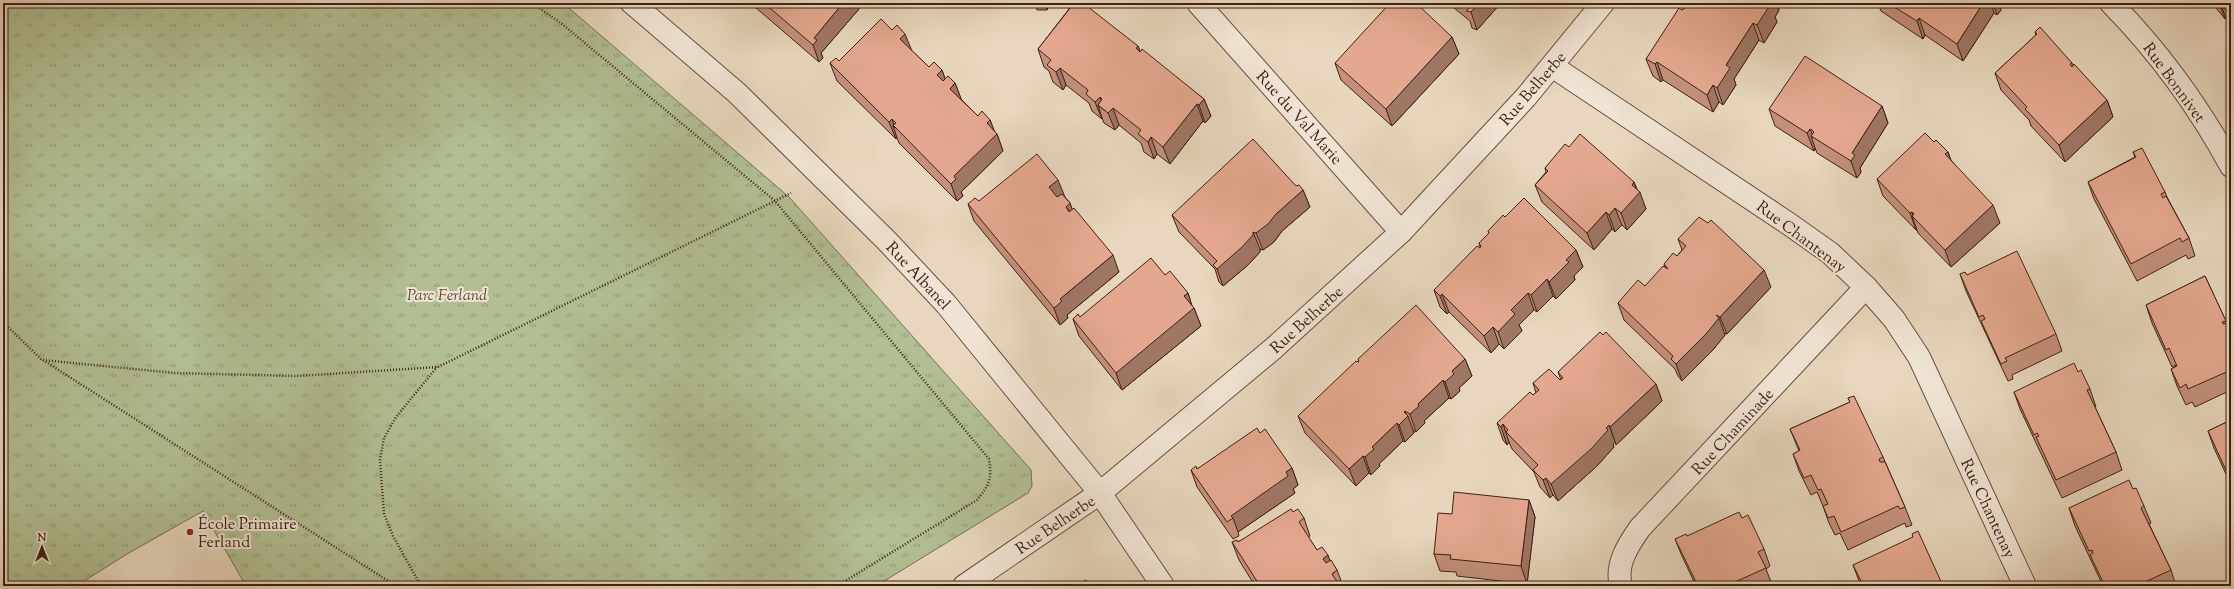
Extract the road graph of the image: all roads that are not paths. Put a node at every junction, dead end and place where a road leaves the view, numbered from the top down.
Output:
1 (632, 3) edge
2 (1198, 3) edge
3 (1603, 3) edge
4 (2111, 3) edge
5 (1552, 66) junction
6 (2231, 166) edge
7 (1401, 232) junction
8 (1866, 287) junction
9 (1100, 493) junction
10 (964, 586) edge
11 (1163, 586) edge
12 (1621, 586) edge
13 (2025, 586) edge

1 - 9 street, Rue Albanel
2 - 7 street, Rue du Val Marie
3 - 5 street, Rue Belherbe
4 - 6 street, Rue Bonnivet
5 - 7 street, Rue Belherbe
5 - 8 street, Rue Chantenay
7 - 9 street, Rue Belherbe
8 - 12 street, Rue Chaminade
8 - 13 street, Rue Chantenay
9 - 10 street, Rue Belherbe
9 - 11 street, Rue Albanel

